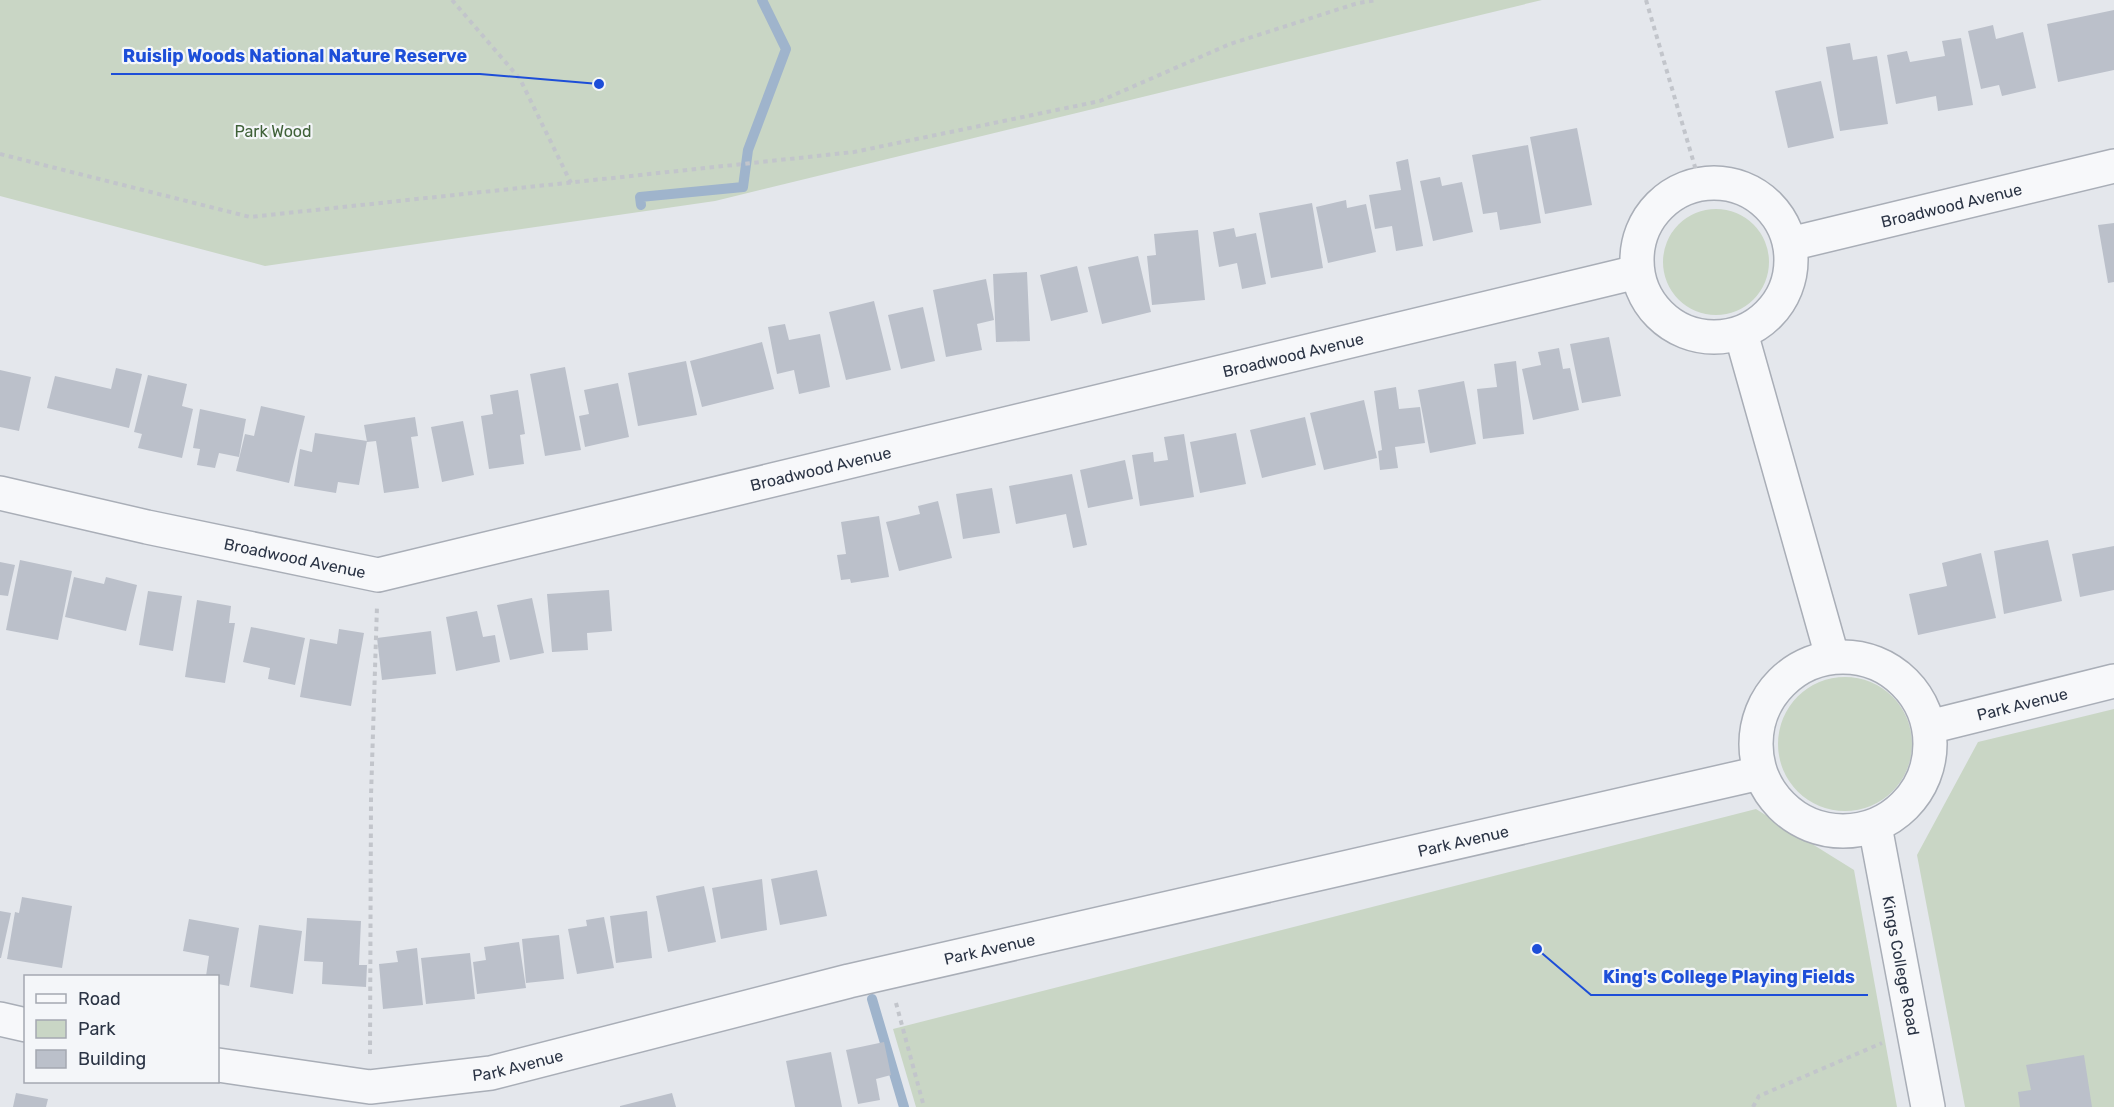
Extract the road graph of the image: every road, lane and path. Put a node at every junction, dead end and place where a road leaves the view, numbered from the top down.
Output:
1 (452, 0) edge
2 (1376, 0) edge
3 (1646, 0) edge
4 (1357, 2) edge
5 (0, 154) edge
6 (2114, 166) edge
7 (571, 183) junction
8 (1700, 184) junction
9 (1791, 244) junction
10 (1637, 272) junction
11 (1741, 333) junction
12 (0, 493) edge
13 (378, 575) junction
14 (1832, 657) junction
15 (2114, 681) edge
16 (1929, 727) junction
17 (1760, 773) junction
18 (1875, 826) junction
19 (888, 972) junction
20 (0, 1019) edge
21 (24, 1025) edge
22 (1912, 1030) junction
23 (219, 1065) edge
24 (370, 1087) junction
25 (924, 1107) edge
26 (1753, 1107) edge
27 (1929, 1107) edge

1 - 7 path
2 - 4 path
3 - 8 path
4 - 7 path
5 - 7 path
6 - 9 street, Broadwood Avenue
8 - 9 street
8 - 10 street
9 - 11 street
10 - 11 street
10 - 13 street, Broadwood Avenue
11 - 14 street
12 - 13 street, Broadwood Avenue
13 - 24 path
14 - 16 street
14 - 17 street
15 - 16 street, Park Avenue
16 - 18 street
17 - 18 street
17 - 19 street, Park Avenue
18 - 22 street, Kings College Road
19 - 24 street, Park Avenue
19 - 25 path
20 - 21 street
22 - 26 path
22 - 27 street, Kings College Road
23 - 24 street, Park Avenue

